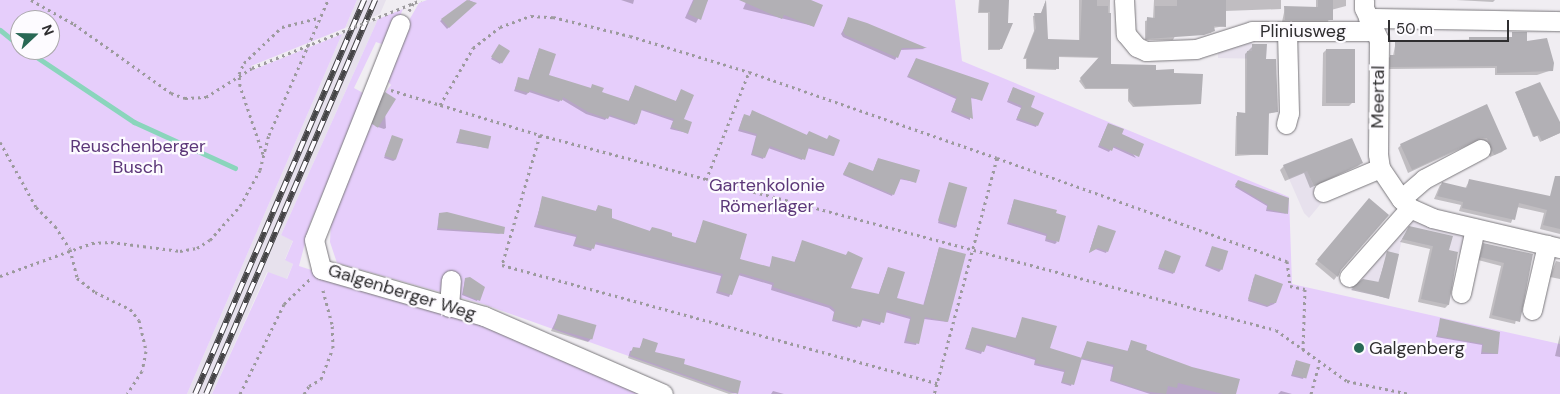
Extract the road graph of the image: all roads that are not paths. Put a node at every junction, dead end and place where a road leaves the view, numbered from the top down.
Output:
1 (1124, 0) edge
2 (1369, 16) edge
3 (1559, 22) edge
4 (400, 24) dead end
5 (1287, 30) junction
6 (1286, 124) dead end
7 (1481, 149) dead end
8 (1380, 168) junction
9 (1323, 192) dead end
10 (1405, 203) junction
11 (1475, 228) junction
12 (1553, 246) edge
13 (1349, 277) dead end
14 (451, 280) dead end
15 (1461, 294) dead end
16 (449, 307) junction
17 (1532, 310) dead end
18 (663, 394) edge

1 - 5 street, Pliniusweg
2 - 3 street, Pliniusweg
2 - 5 street, Pliniusweg
2 - 8 street, Meertal
4 - 16 street, Galgenberger Weg
5 - 6 street
7 - 10 street
8 - 9 street
8 - 10 street, Meertal
10 - 11 street
10 - 13 street
11 - 12 street
11 - 15 street
12 - 17 street
14 - 16 street
16 - 18 street, Galgenberger Weg

